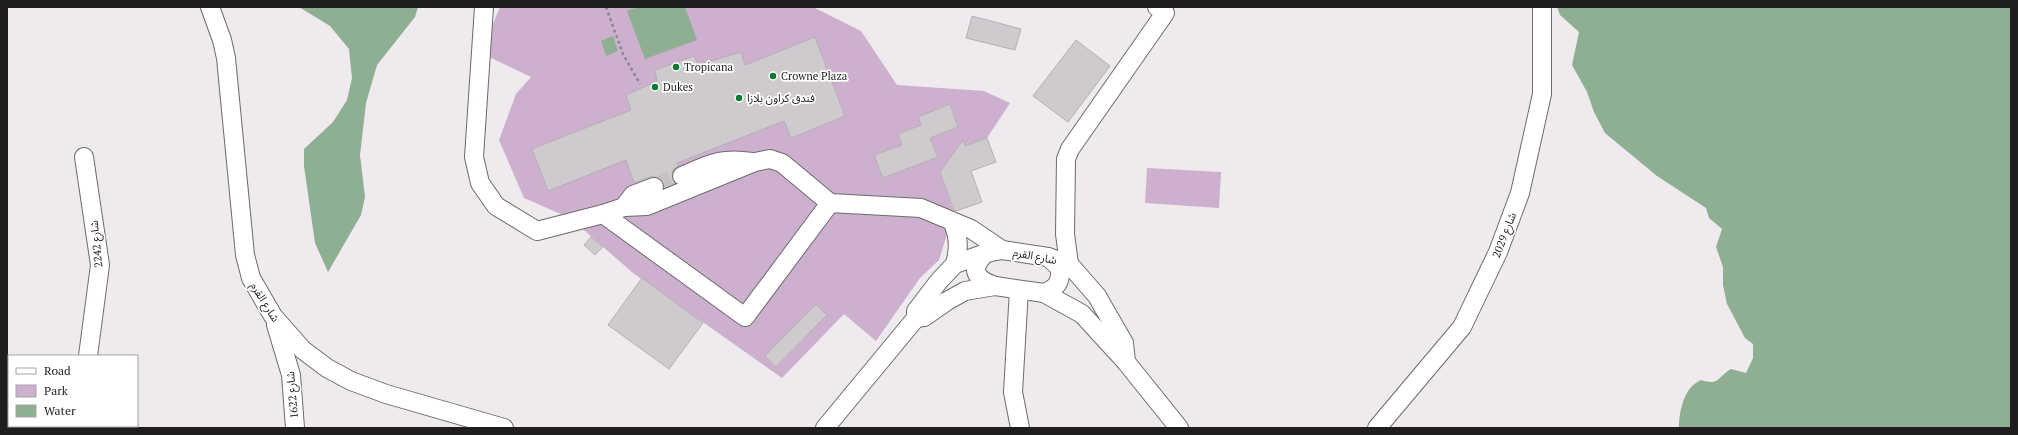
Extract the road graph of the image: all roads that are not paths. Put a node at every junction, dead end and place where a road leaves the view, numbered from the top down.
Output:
1 (210, 7) edge
2 (484, 7) edge
3 (1542, 7) edge
4 (1163, 9) edge
5 (84, 157) dead end
6 (755, 162) junction
7 (682, 176) tunnel mouth
8 (654, 187) tunnel mouth
9 (830, 203) junction
10 (624, 207) junction
11 (603, 214) junction
12 (953, 223) junction
13 (994, 252) junction
14 (1048, 257) junction
15 (954, 264) junction
16 (1070, 264) junction
17 (995, 286) junction
18 (1019, 290) junction
19 (1044, 292) junction
20 (273, 316) junction
21 (916, 318) junction
22 (88, 355) edge
23 (1126, 362) junction
24 (294, 428) edge
25 (504, 428) edge
26 (825, 428) edge
27 (1020, 428) edge
28 (1178, 428) edge
29 (1377, 428) edge

1 - 20 street, شارع القرم
2 - 11 street
3 - 29 street, 2029 شارع
4 - 16 street
5 - 22 street, 2242 شارع
6 - 7 street
6 - 9 street
6 - 10 street
8 - 10 street
9 - 11 street
9 - 12 street
10 - 11 street
12 - 13 street
12 - 15 street
13 - 14 street, شارع القرم
13 - 15 street, شارع القرم
13 - 17 street
14 - 16 street, شارع القرم
14 - 19 street
15 - 21 street, شارع القرم
16 - 23 street, شارع القرم
17 - 18 street, شارع القرم
17 - 21 street, شارع القرم
18 - 19 street, شارع القرم
18 - 27 street
19 - 23 street, شارع القرم
20 - 24 street, 1622 شارع
20 - 25 street, شارع القرم
21 - 26 street, شارع القرم
23 - 28 street, شارع القرم

